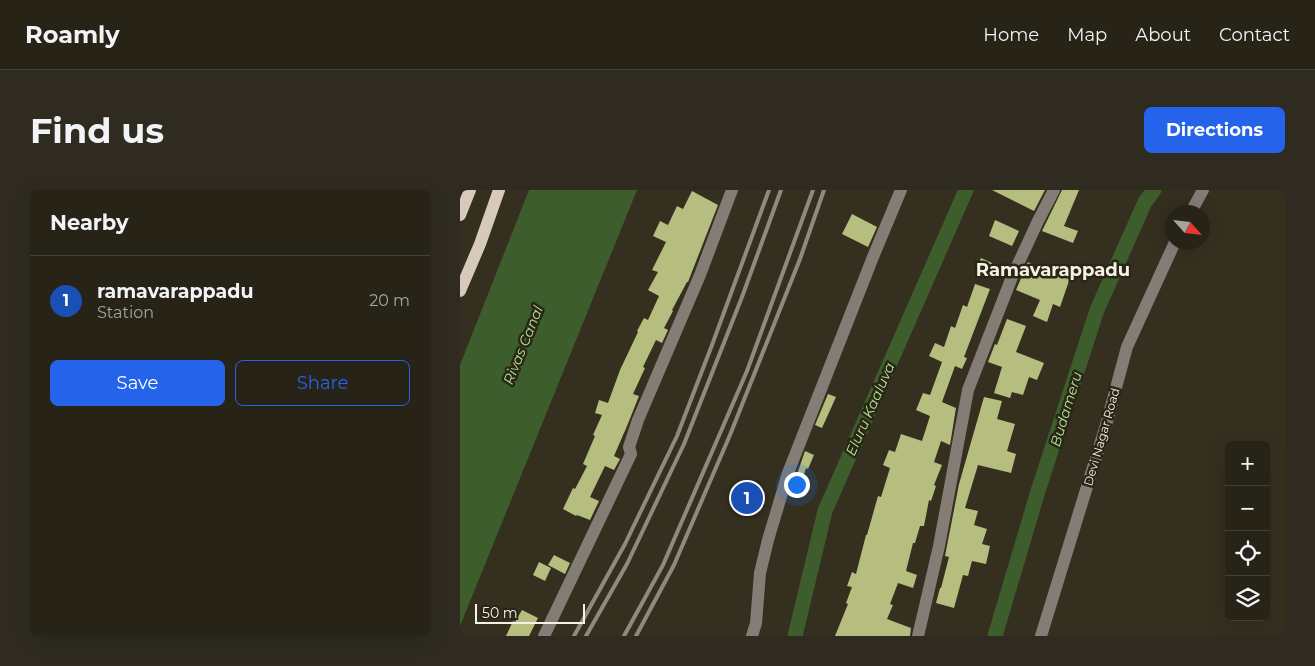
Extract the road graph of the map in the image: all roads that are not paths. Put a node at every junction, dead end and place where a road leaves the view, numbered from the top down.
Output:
1 (470, 190) edge
2 (499, 190) edge
3 (732, 190) edge
4 (901, 190) edge
5 (1054, 190) edge
6 (1203, 190) edge
7 (1195, 205) edge
8 (460, 215) edge
9 (1171, 250) edge
10 (460, 292) edge
11 (544, 636) edge
12 (752, 636) edge
13 (918, 636) edge
14 (1041, 636) edge

1 - 8 main road
2 - 10 main road
3 - 11 street
4 - 12 street
5 - 13 street
6 - 7 street
9 - 14 street, Devi Nagar Road

